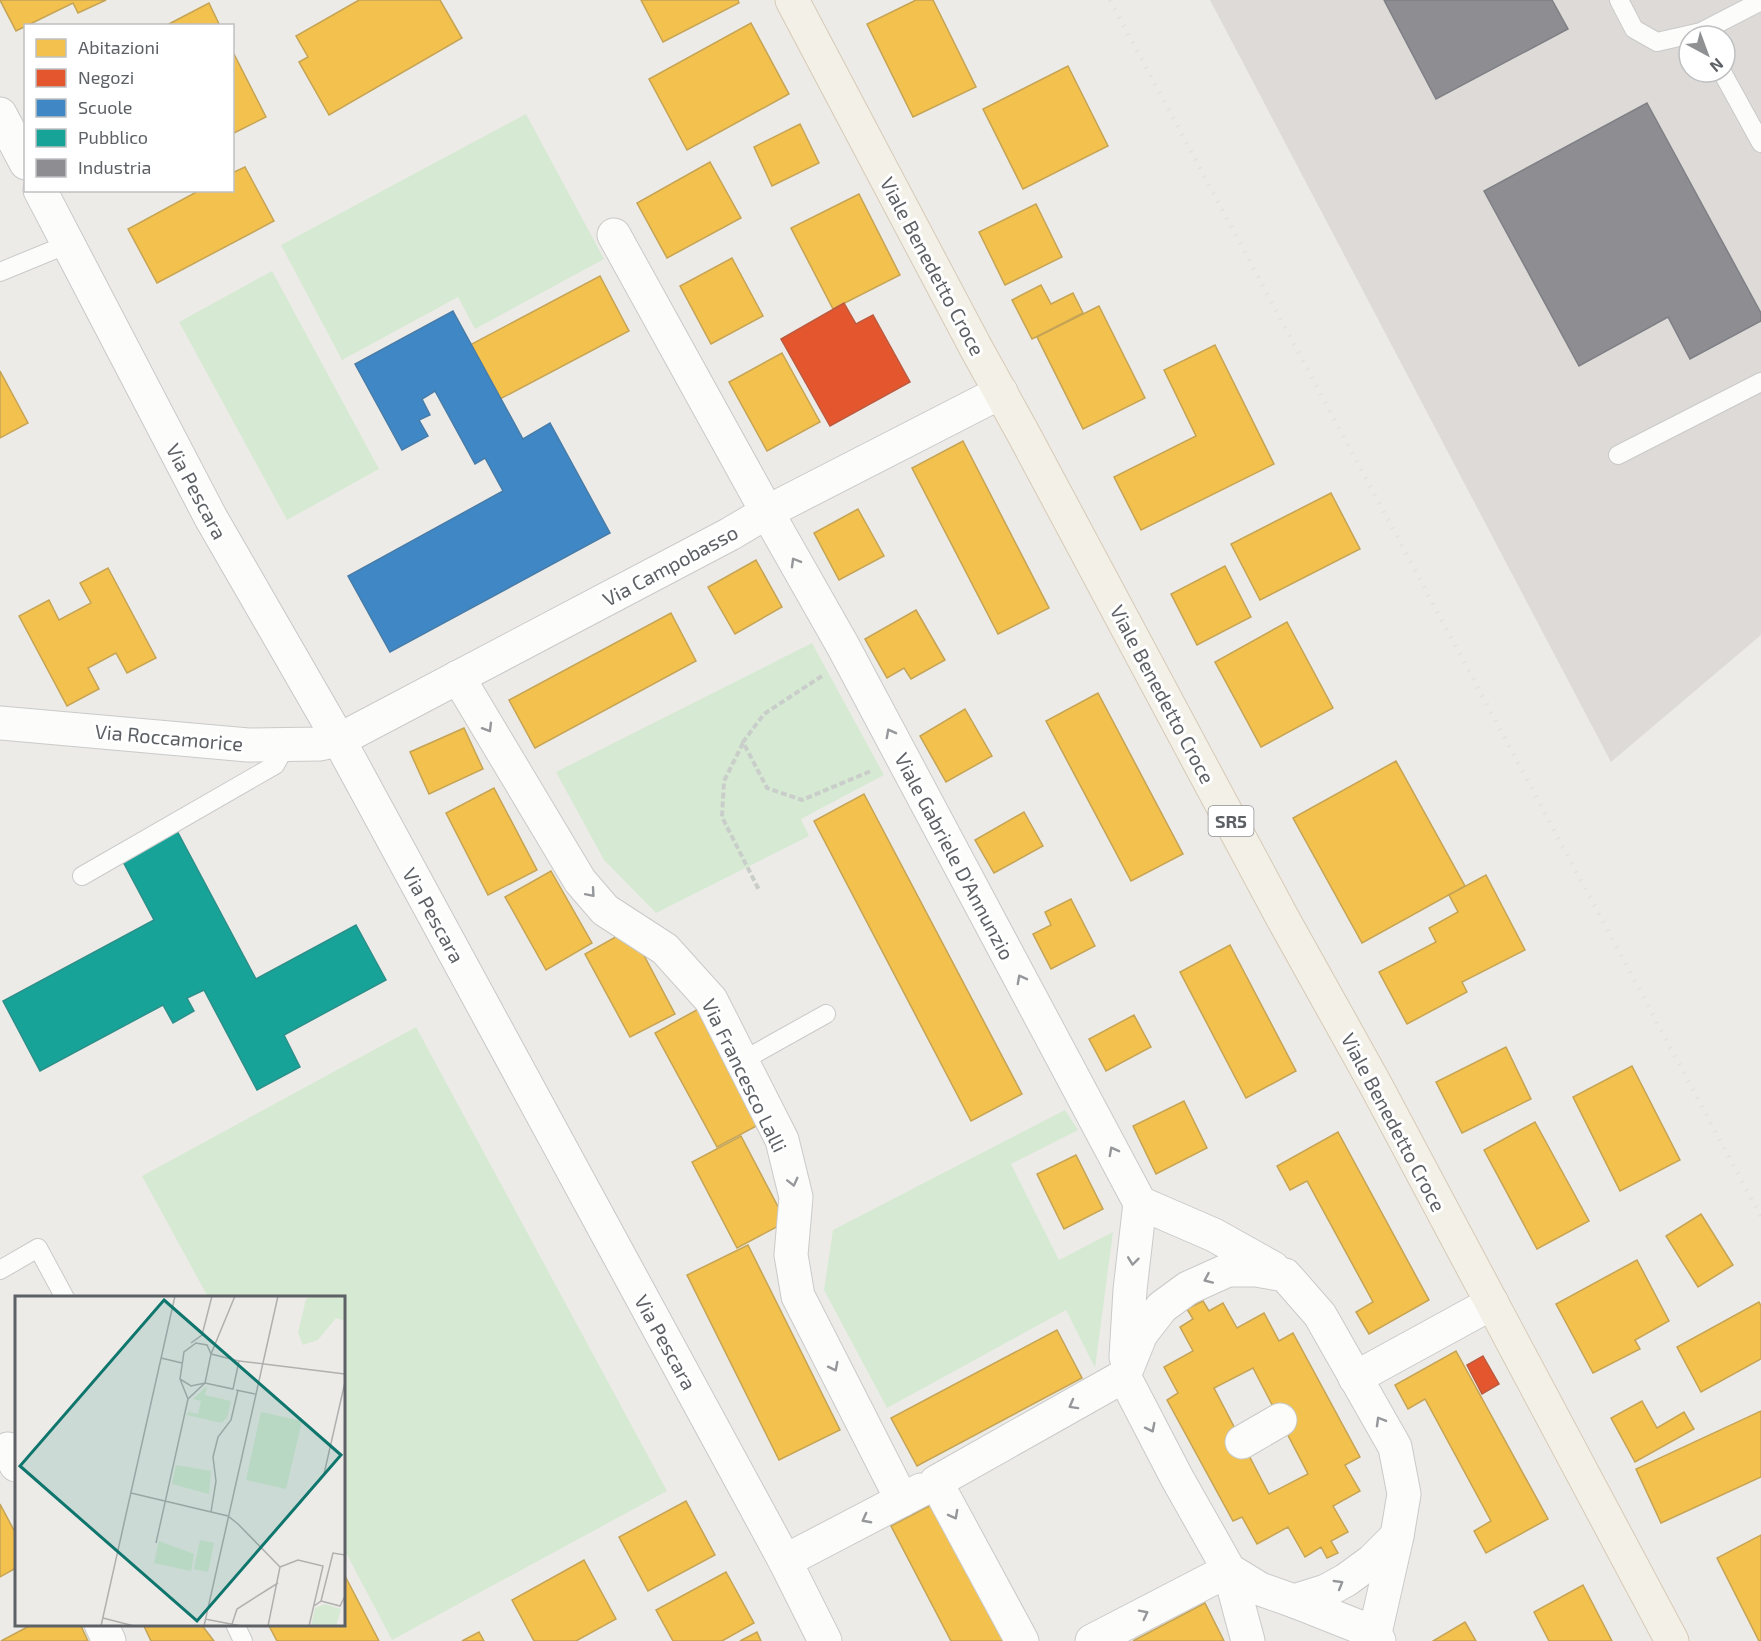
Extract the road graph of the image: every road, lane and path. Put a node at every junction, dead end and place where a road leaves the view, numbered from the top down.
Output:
1 (792, 0) edge
2 (1619, 0) edge
3 (1761, 1) edge
4 (1720, 24) edge
5 (1677, 38) edge
6 (1729, 84) edge
7 (0, 114) edge
8 (1761, 143) edge
9 (24, 159) edge
10 (41, 192) edge
11 (614, 235) dead end
12 (68, 244) junction
13 (0, 272) edge
14 (1761, 382) edge
15 (1001, 392) junction
16 (1618, 454) dead end
17 (767, 512) junction
18 (843, 646) junction
19 (458, 677) junction
20 (0, 723) edge
21 (339, 740) junction
22 (743, 742) junction
23 (287, 744) junction
24 (903, 758) junction
25 (82, 876) dead end
26 (759, 890) dead end
27 (826, 1014) dead end
28 (742, 1061) junction
29 (1140, 1203) junction
30 (0, 1270) edge
31 (1285, 1275) junction
32 (64, 1296) edge
33 (1492, 1303) junction
34 (1124, 1376) junction
35 (1355, 1378) junction
36 (1280, 1420) dead end
37 (1242, 1442) dead end
38 (936, 1482) junction
39 (902, 1500) junction
40 (1397, 1536) junction
41 (785, 1561) junction
42 (1229, 1570) junction
43 (1294, 1601) junction
44 (102, 1626) edge
45 (236, 1626) edge
46 (1371, 1638) edge
47 (110, 1641) edge
48 (243, 1641) edge
49 (825, 1641) edge
50 (1022, 1641) edge
51 (1092, 1641) edge
52 (1248, 1641) edge
53 (1672, 1641) edge

1 - 15 main road, Viale Benedetto Croce / SR5
2 - 5 lane
3 - 4 lane
6 - 8 lane
7 - 9 street
10 - 12 street, Via Pescara
11 - 17 street, Viale Gabriele D'Annunzio
12 - 13 lane
12 - 21 street, Via Pescara
14 - 16 lane
15 - 17 street, Via Campobasso
15 - 33 main road, Viale Benedetto Croce / SR5
18 -> 17 street, Viale Gabriele D'Annunzio
17 - 19 street, Via Campobasso
18 - 22 path
24 -> 18 street, Viale Gabriele D'Annunzio
19 - 21 street, Via Campobasso
19 -> 28 street, Via Francesco Lalli
20 - 23 street, Via Roccamorice
21 - 23 street, Via Roccamorice
21 - 41 street, Via Pescara
22 - 24 path
22 - 26 path
23 - 25 lane
29 -> 24 street, Viale Gabriele D'Annunzio
27 - 28 lane
28 -> 39 street, Via Francesco Lalli
29 - 31 street
29 -> 34 street
30 - 32 lane
31 -> 34 street
31 - 35 street
33 - 35 street
33 - 53 main road, Viale Benedetto Croce / SR5
34 -> 38 street
34 -> 42 street
40 -> 35 street
36 - 37 street
38 - 39 street
38 -> 50 street
39 -> 41 street
43 -> 40 street
40 - 46 street
41 - 49 street, Via Pescara
42 - 43 street
51 -> 42 street
42 - 52 street
43 - 46 street
44 - 47 street
45 - 48 lane

